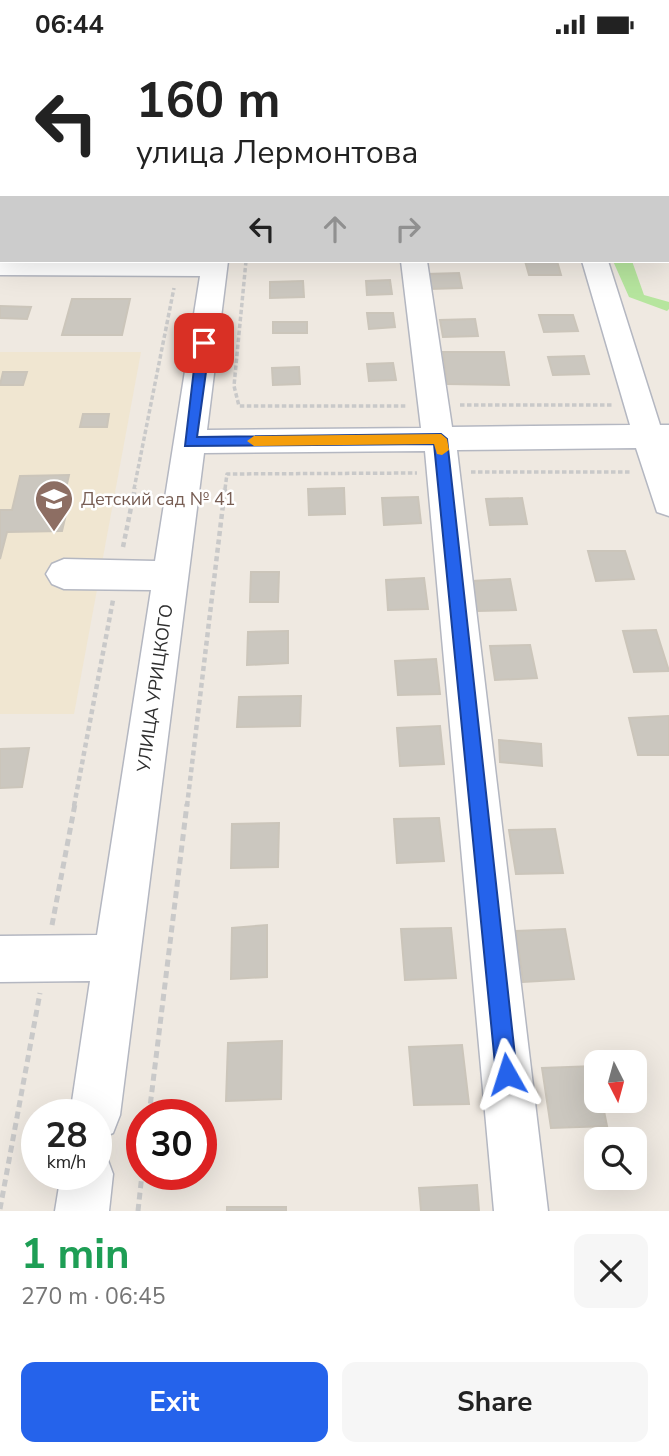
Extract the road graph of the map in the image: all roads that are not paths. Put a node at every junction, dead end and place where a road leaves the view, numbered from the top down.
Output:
1 (414, 263) edge
2 (595, 263) edge
3 (94, 264) edge
4 (213, 264) edge
5 (0, 267) edge
6 (659, 436) edge
7 (190, 442) junction
8 (443, 456) junction
9 (669, 503) edge
10 (64, 574) dead end
11 (171, 576) junction
12 (116, 958) junction
13 (0, 959) edge
14 (97, 1099) edge
15 (85, 1190) edge
16 (82, 1211) edge
17 (521, 1211) edge

1 - 8 street
2 - 6 street
3 - 4 street
3 - 5 street
4 - 7 street, УЛИЦА УРИЦКОГО
6 - 8 street
6 - 9 street
7 - 8 street
7 - 11 street, УЛИЦА УРИЦКОГО
8 - 17 street
10 - 11 street
11 - 12 street, УЛИЦА УРИЦКОГО
12 - 13 street
12 - 14 street, УЛИЦА УРИЦКОГО
15 - 16 street

